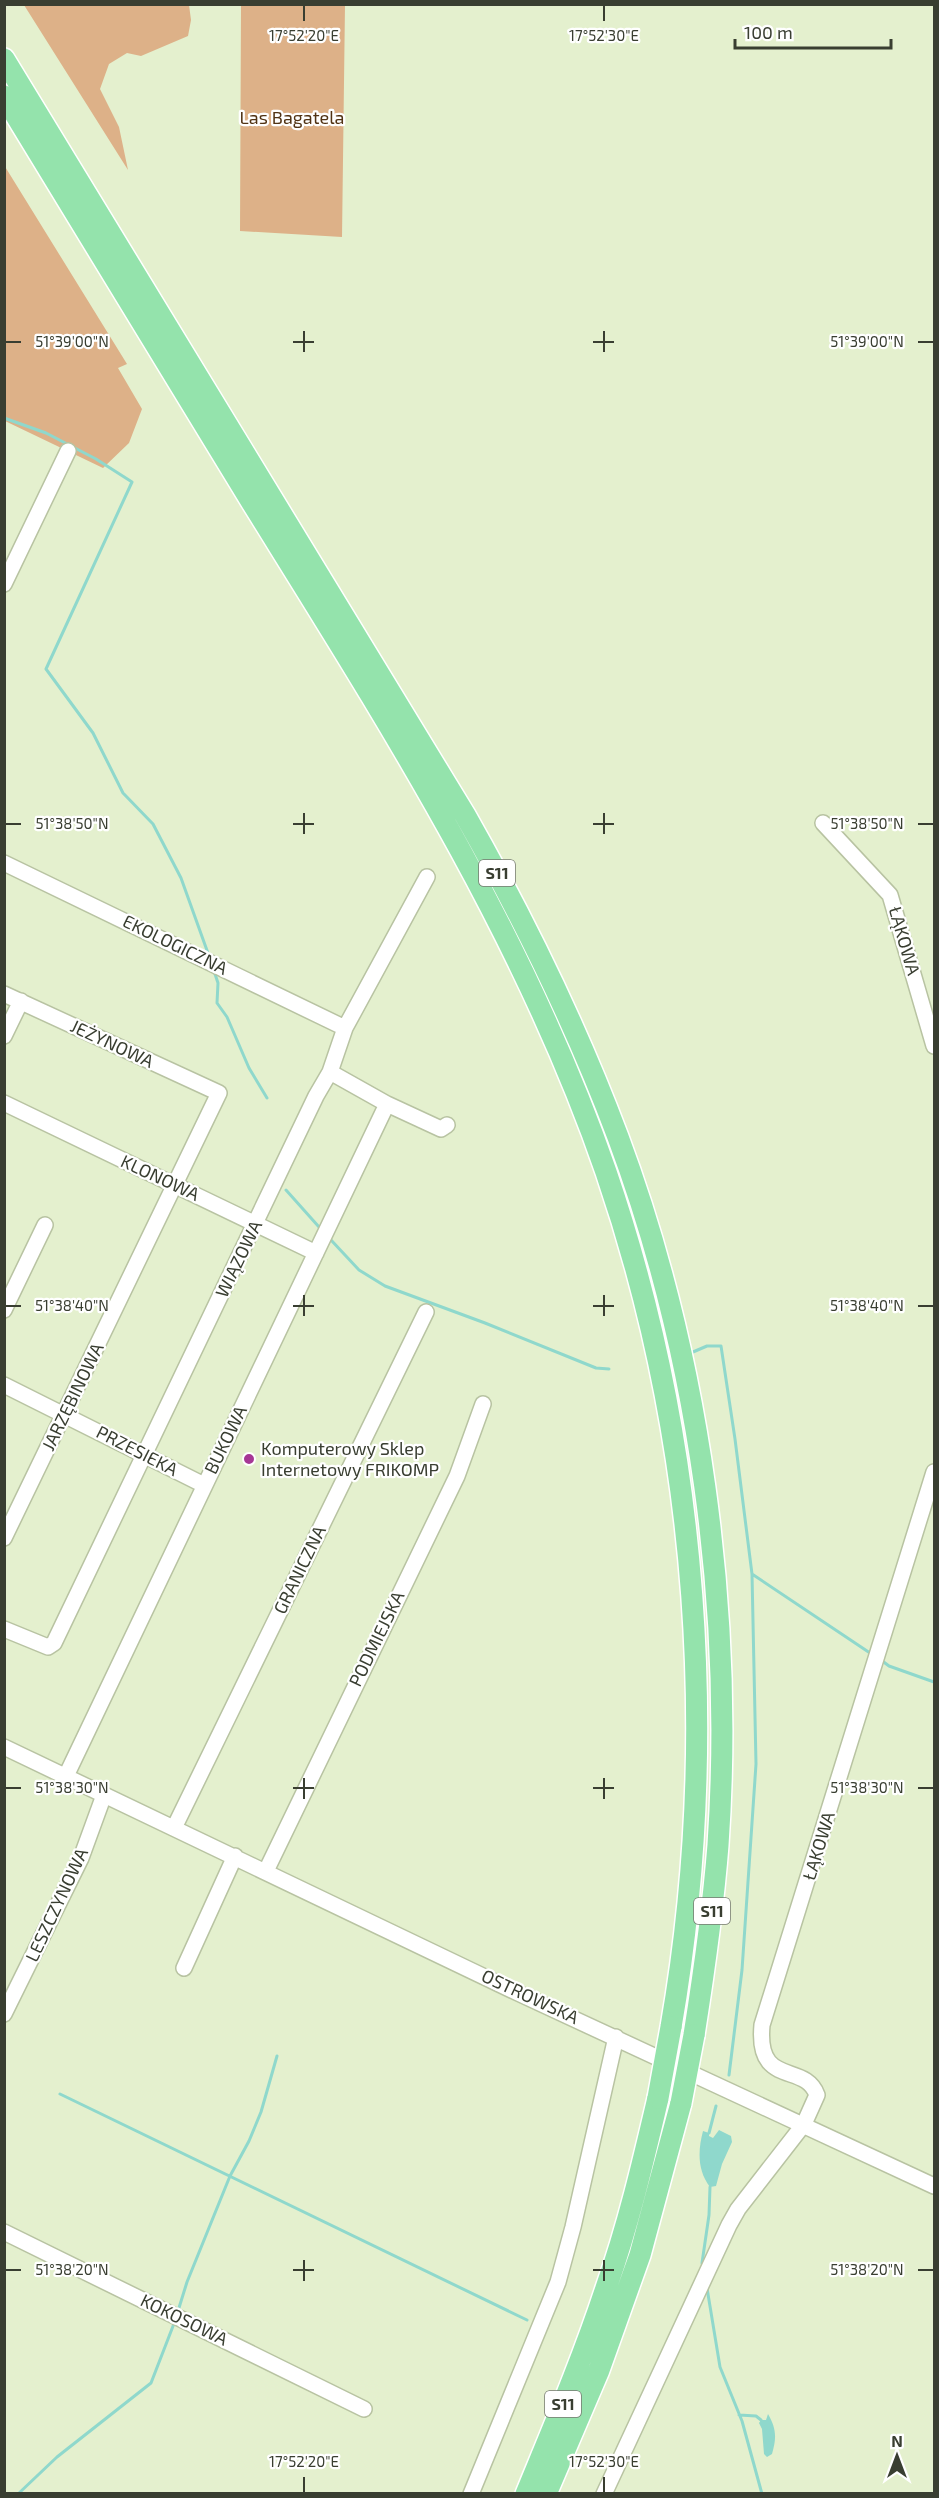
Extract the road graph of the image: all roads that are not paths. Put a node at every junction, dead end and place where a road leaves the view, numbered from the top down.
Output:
1 (4, 59) edge
2 (4, 96) edge
3 (68, 451) dead end
4 (4, 584) edge
5 (824, 823) dead end
6 (4, 863) edge
7 (427, 877) dead end
8 (4, 994) edge
9 (21, 1001) junction
10 (345, 1028) junction
11 (4, 1036) edge
12 (934, 1046) edge
13 (330, 1072) junction
14 (219, 1094) joint
15 (4, 1103) edge
16 (387, 1104) junction
17 (447, 1125) dead end
18 (176, 1185) junction
19 (256, 1223) junction
20 (45, 1225) dead end
21 (316, 1253) junction
22 (4, 1310) edge
23 (426, 1312) dead end
24 (4, 1385) edge
25 (483, 1404) dead end
26 (65, 1413) junction
27 (144, 1456) junction
28 (934, 1472) edge
29 (204, 1485) junction
30 (4, 1539) edge
31 (4, 1629) edge
32 (4, 1748) edge
33 (66, 1776) junction
34 (104, 1795) junction
35 (174, 1828) junction
36 (235, 1856) junction
37 (266, 1871) junction
38 (184, 1968) dead end
39 (4, 2014) edge
40 (616, 2037) junction
41 (804, 2124) junction
42 (934, 2186) edge
43 (4, 2232) edge
44 (364, 2409) dead end
45 (471, 2493) edge
46 (525, 2493) edge
47 (546, 2493) edge
48 (604, 2493) edge

1 - 47 highway, S11, bridge
2 - 46 highway, S11, bridge
3 - 4 street
5 - 12 street, ŁĄKOWA
6 - 10 street, EKOLOGICZNA
7 - 10 street, WIĄZOWA
8 - 9 street, JEŻYNOWA
9 - 11 street
9 - 14 street, JEŻYNOWA
10 - 13 street, WIĄZOWA
13 - 16 street
13 - 19 street, WIĄZOWA
14 - 18 street, JARZĘBINOWA
15 - 18 street, KLONOWA
16 - 17 street
16 - 21 street, BUKOWA
18 - 19 street, KLONOWA
18 - 26 street, JARZĘBINOWA
19 - 21 street, KLONOWA
19 - 27 street, WIĄZOWA
20 - 22 street
21 - 29 street, BUKOWA
23 - 35 street, GRANICZNA
24 - 26 street, PRZESIEKA
25 - 37 street, PODMIEJSKA
26 - 27 street, PRZESIEKA
26 - 30 street, JARZĘBINOWA
27 - 29 street, PRZESIEKA
27 - 31 street, WIĄZOWA
28 - 41 street, ŁĄKOWA
29 - 33 street, BUKOWA
32 - 33 street, OSTROWSKA
33 - 34 street, OSTROWSKA
34 - 35 street, OSTROWSKA
34 - 39 street, LESZCZYNOWA
35 - 36 street, OSTROWSKA
36 - 37 street, OSTROWSKA
36 - 38 street
37 - 40 street, OSTROWSKA
40 - 41 street, OSTROWSKA
40 - 45 street
41 - 42 street, OSTROWSKA
41 - 48 street
43 - 44 street, KOKOSOWA

